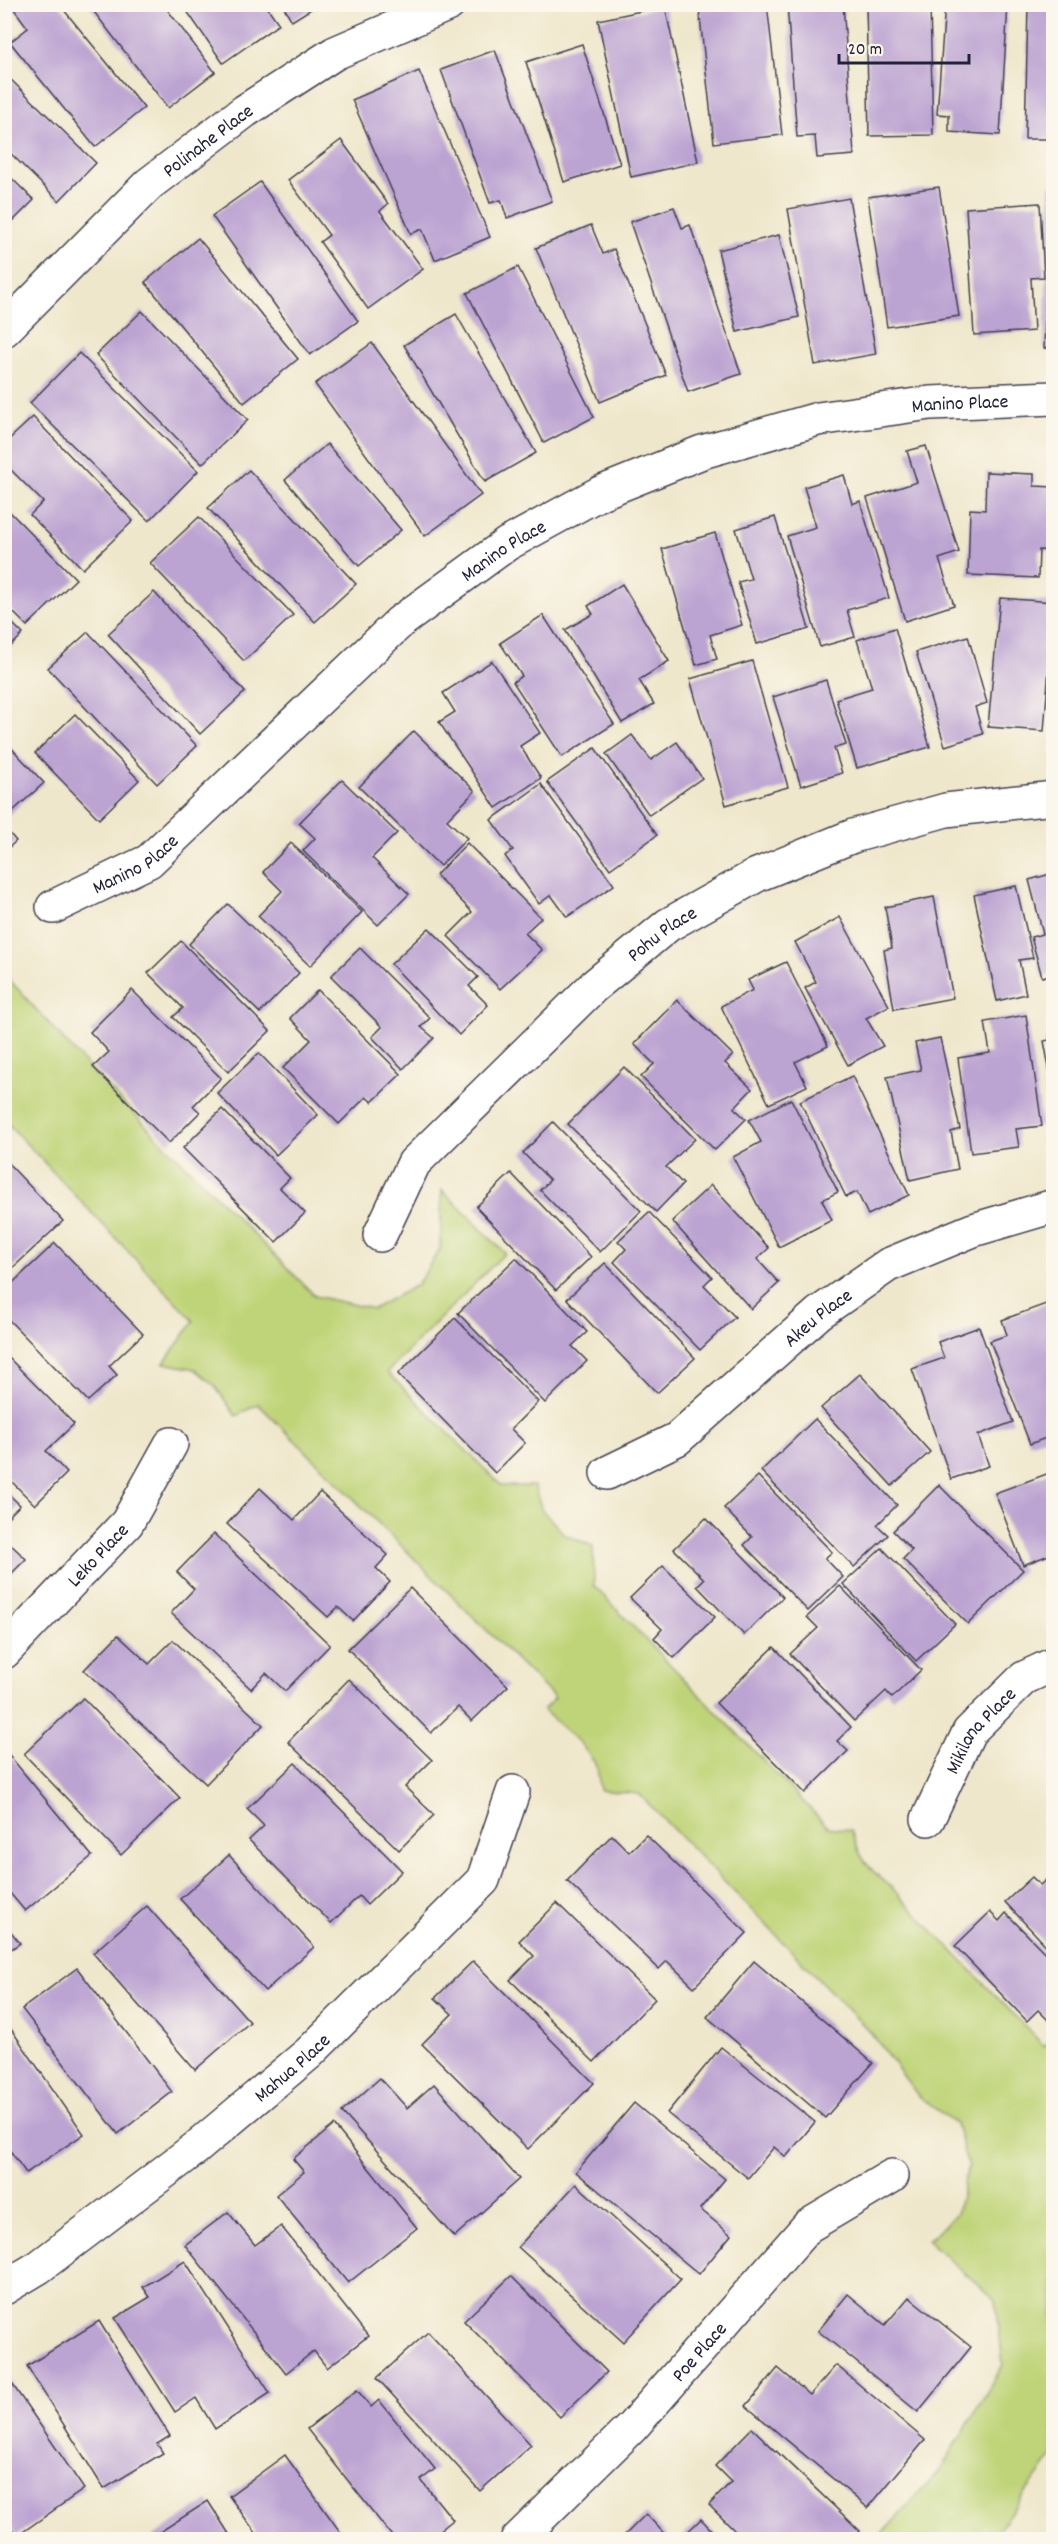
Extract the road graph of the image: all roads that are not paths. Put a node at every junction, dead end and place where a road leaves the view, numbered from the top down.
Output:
1 (449, 4) edge
2 (4, 330) edge
3 (1053, 398) edge
4 (1053, 798) edge
5 (53, 907) dead end
6 (1053, 1206) edge
7 (380, 1235) dead end
8 (171, 1444) dead end
9 (607, 1473) dead end
10 (4, 1652) edge
11 (1053, 1664) edge
12 (513, 1792) dead end
13 (928, 1819) dead end
14 (892, 2176) dead end
15 (4, 2288) edge
16 (517, 2540) edge

1 - 2 street, Polinahe Place
3 - 5 street, Manino Place
4 - 7 street, Pohu Place
6 - 9 street, Akeu Place
8 - 10 street, Leko Place
11 - 13 street, Mikilana Place
12 - 15 street, Mahua Place
14 - 16 street, Poe Place

